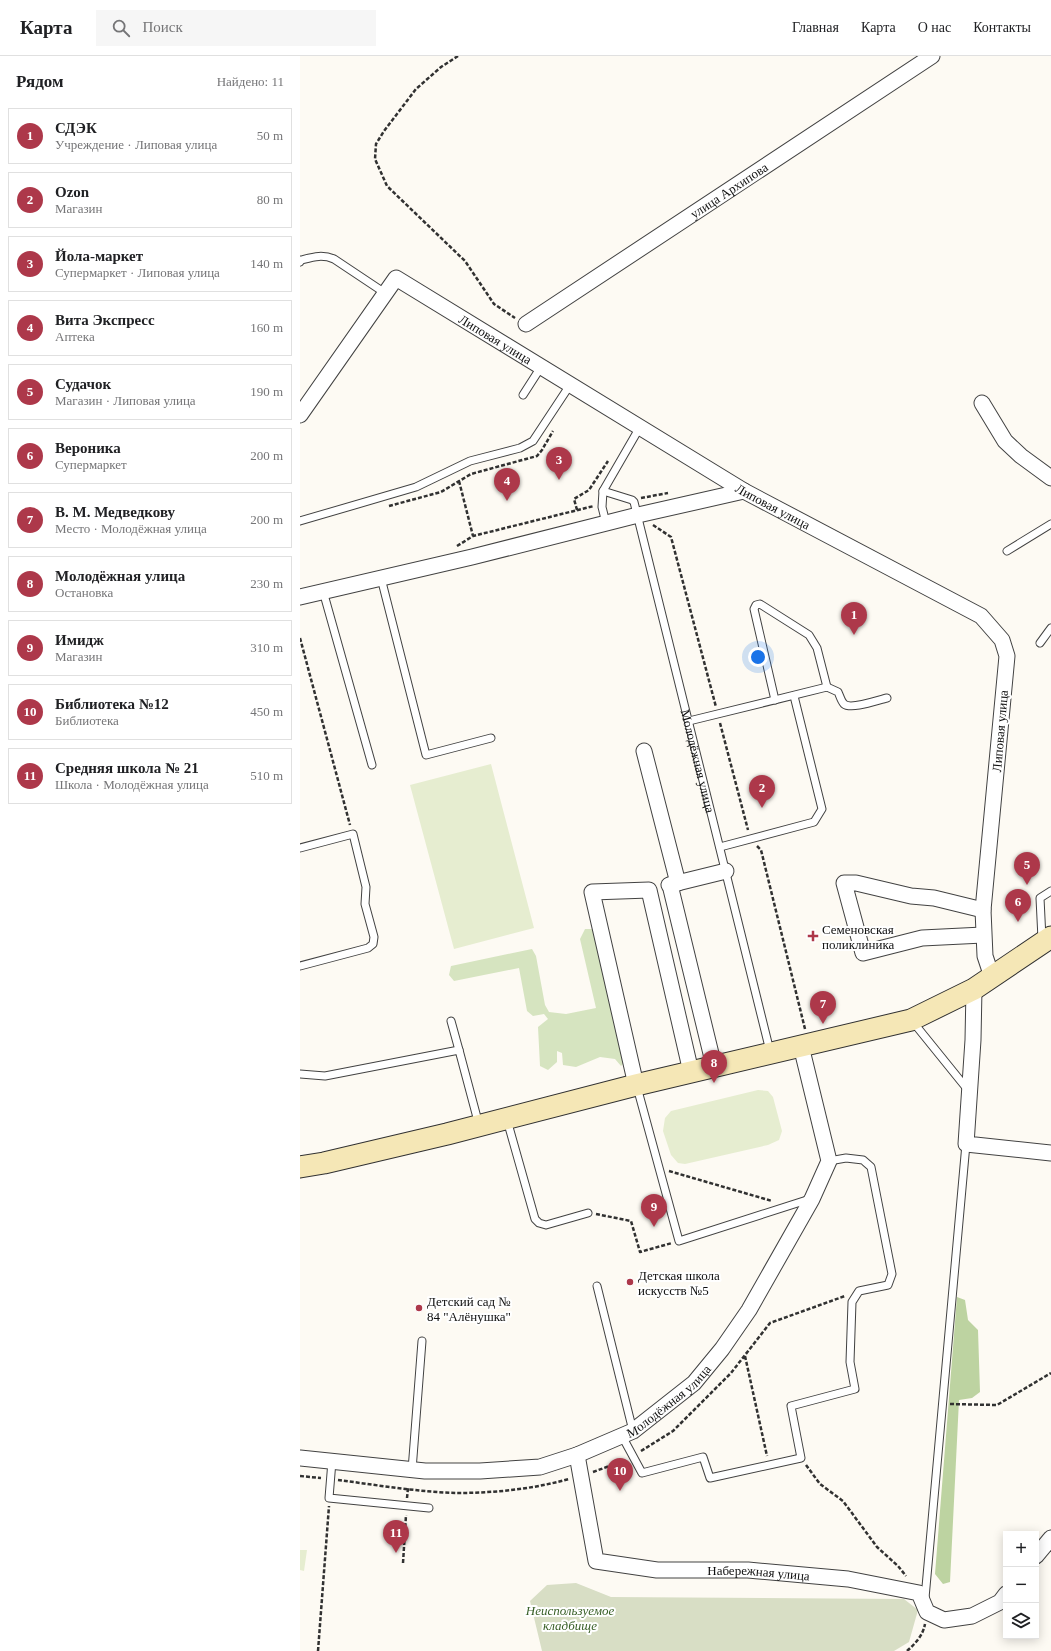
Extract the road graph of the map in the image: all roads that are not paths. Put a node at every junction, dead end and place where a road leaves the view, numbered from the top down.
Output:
1 (932, 56) edge
2 (300, 262) edge
3 (385, 293) junction
4 (526, 324) road end
5 (541, 367) junction
6 (570, 385) junction
7 (524, 396) dead end
8 (982, 403) dead end
9 (300, 415) edge
10 (640, 427) junction
11 (1051, 478) edge
12 (603, 491) junction
13 (744, 491) junction
14 (638, 515) junction
15 (300, 521) edge
16 (606, 523) junction
17 (1051, 524) edge
18 (1007, 551) dead end
19 (381, 578) junction
20 (323, 592) junction
21 (300, 597) edge
22 (1051, 628) edge
23 (1040, 643) dead end
24 (827, 687) junction
25 (794, 696) junction
26 (887, 698) dead end
27 (776, 700) junction
28 (688, 721) junction
29 (491, 738) dead end
30 (644, 751) dead end
31 (372, 766) dead end
32 (720, 847) junction
33 (300, 848) edge
34 (726, 871) junction
35 (674, 884) junction
36 (649, 890) junction
37 (1051, 891) edge
38 (983, 910) junction
39 (983, 935) junction
40 (1047, 940) edge
41 (300, 966) edge
42 (992, 977) junction
43 (974, 989) junction
44 (912, 1020) junction
45 (451, 1021) dead end
46 (805, 1045) junction
47 (459, 1050) junction
48 (771, 1053) junction
49 (714, 1066) junction
50 (691, 1072) junction
51 (300, 1074) edge
52 (636, 1085) junction
53 (970, 1092) junction
54 (506, 1118) junction
55 (479, 1125) junction
56 (966, 1144) junction
57 (1051, 1153) edge
58 (829, 1161) junction
59 (300, 1166) edge
60 (812, 1199) junction
61 (588, 1213) road end
62 (597, 1286) dead end
63 (422, 1341) dead end
64 (628, 1434) junction
65 (577, 1455) junction
66 (300, 1458) edge
67 (332, 1461) junction
68 (412, 1470) junction
69 (429, 1508) dead end
70 (1051, 1538) edge
71 (1039, 1552) edge
72 (1003, 1598) edge
73 (923, 1603) junction

1 - 4 street, улица Архипова
2 - 3 lane
3 - 5 street, Липовая улица
3 - 9 street, Липовая улица
5 - 6 street, Липовая улица
5 - 7 lane
6 - 10 street, Липовая улица
6 - 15 lane
8 - 11 street
10 - 12 lane
10 - 13 street, Липовая улица
12 - 14 lane, Молодёжная улица
12 - 16 lane
13 - 14 street
13 - 38 street, Липовая улица
14 - 16 street
14 - 28 lane, Молодёжная улица
16 - 19 street
17 - 18 lane
19 - 20 street
19 - 29 lane
20 - 21 street
20 - 31 lane
22 - 23 lane
24 - 25 lane
24 - 26 lane
24 - 27 lane
25 - 27 lane
25 - 32 lane
27 - 28 lane
28 - 32 lane, Молодёжная улица
30 - 35 street
32 - 34 lane, Молодёжная улица
33 - 41 lane
34 - 35 street
34 - 48 lane, Молодёжная улица
35 - 36 street
35 - 49 street
36 - 50 street
36 - 52 street
37 - 40 lane
38 - 39 street, Липовая улица
38 - 39 street
39 - 42 street, Липовая улица
40 - 42 street
42 - 43 street
43 - 44 street
43 - 53 street
44 - 46 street
44 - 53 lane
45 - 47 lane
46 - 48 street
46 - 58 street
47 - 51 lane
47 - 55 lane
48 - 49 street
49 - 50 street
50 - 52 street
52 - 54 street
52 - 60 lane
53 - 56 street
54 - 55 street
54 - 61 lane
55 - 59 street
56 - 57 street
56 - 73 lane
58 - 60 street, Молодёжная улица
58 - 64 lane
60 - 64 street, Молодёжная улица
62 - 64 lane
63 - 68 lane
64 - 65 street, Молодёжная улица
65 - 68 street, Молодёжная улица
65 - 73 street, Набережная улица
66 - 67 street, Молодёжная улица
67 - 68 street, Молодёжная улица
67 - 69 lane
70 - 71 street
72 - 73 street, Набережная улица

